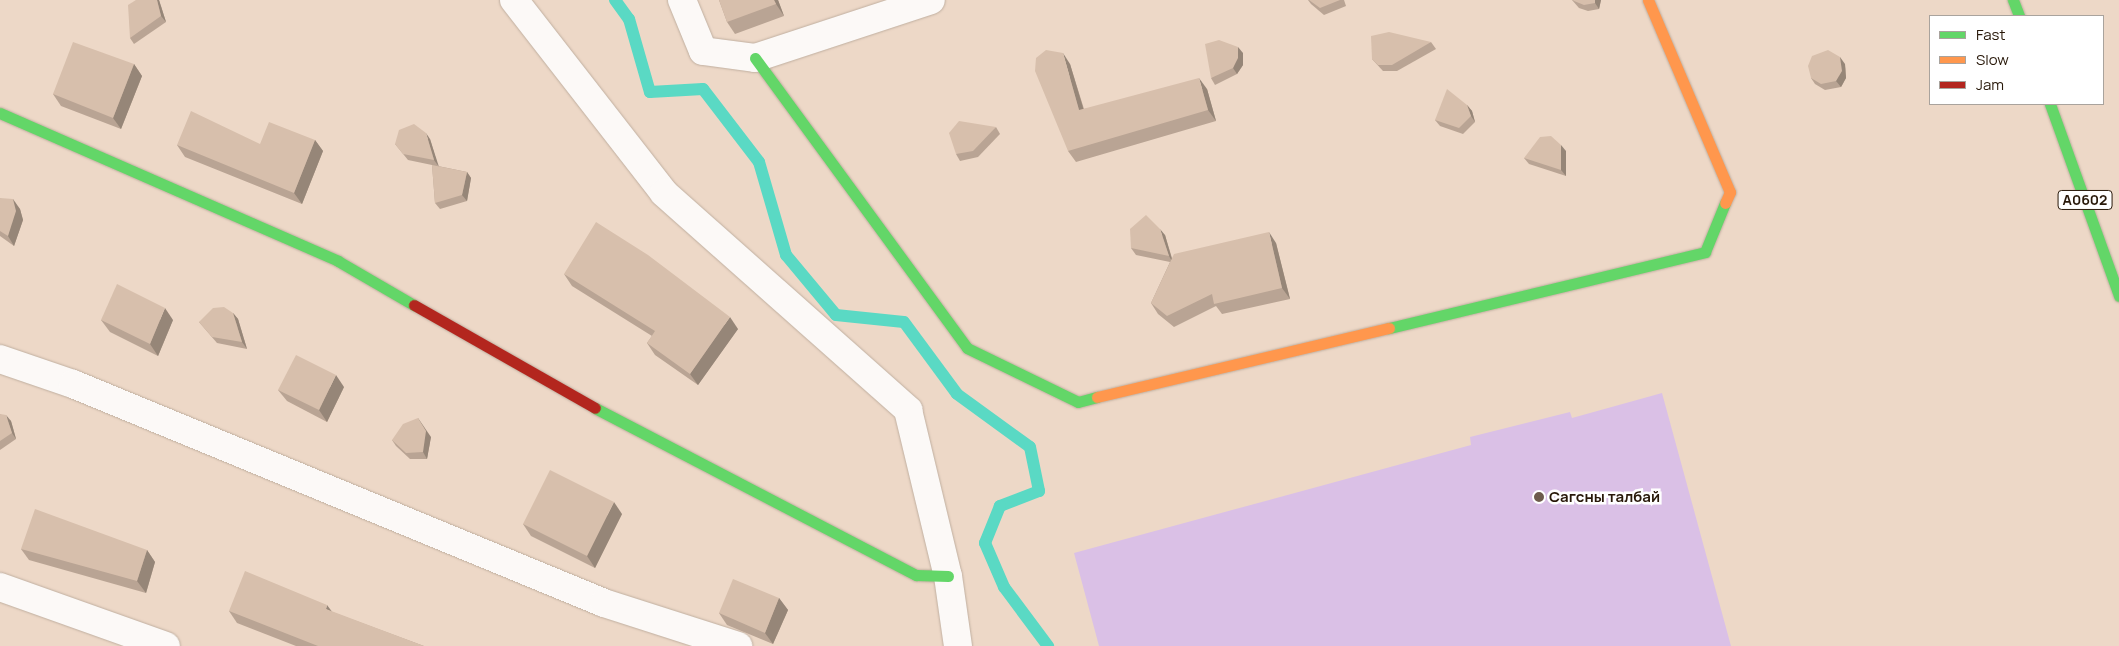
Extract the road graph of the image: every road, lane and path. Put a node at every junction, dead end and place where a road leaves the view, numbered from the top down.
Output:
1 (514, 0) edge
2 (682, 0) edge
3 (931, 0) edge
4 (1648, 0) edge
5 (2013, 0) edge
6 (2019, 15) edge
7 (755, 58) junction
8 (2050, 105) edge
9 (0, 113) edge
10 (2119, 296) edge
11 (0, 359) edge
12 (948, 576) junction
13 (0, 587) edge
14 (166, 646) edge
15 (738, 646) edge
16 (958, 646) edge

1 - 12 street
2 - 7 street
3 - 7 street
4 - 7 main road
5 - 6 main road
8 - 10 main road, A0602
9 - 12 main road
11 - 15 street
12 - 16 street
13 - 14 street

